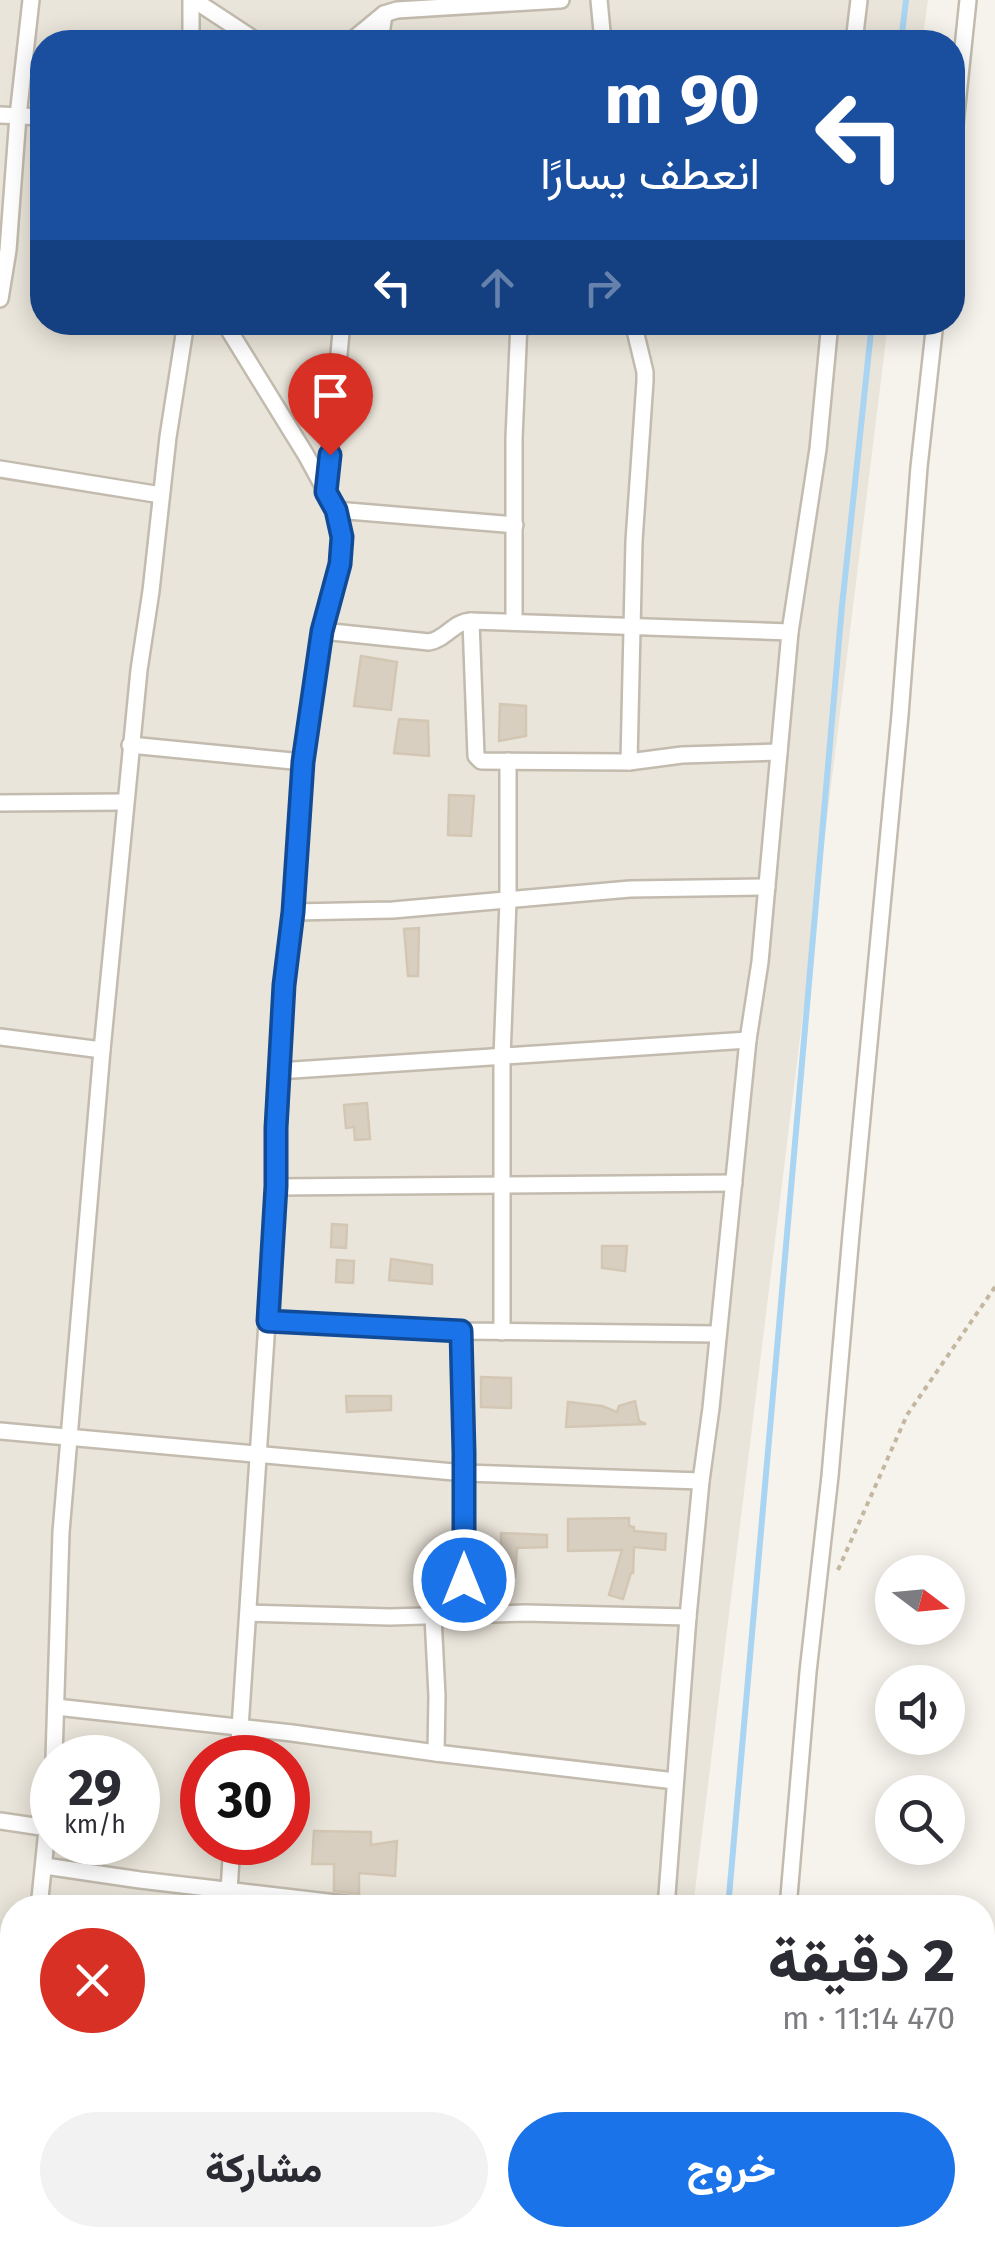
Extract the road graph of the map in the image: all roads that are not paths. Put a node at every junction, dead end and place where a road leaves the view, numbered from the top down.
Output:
1 (31, 0) edge
2 (192, 0) edge
3 (561, 0) edge
4 (599, 0) edge
5 (859, 0) edge
6 (968, 0) edge
7 (384, 14) junction
8 (191, 30) edge
9 (239, 30) edge
10 (365, 30) edge
11 (382, 30) edge
12 (603, 30) edge
13 (855, 30) edge
14 (965, 30) edge
15 (0, 115) edge
16 (18, 116) junction
17 (30, 116) edge
18 (0, 298) edge
19 (184, 335) edge
20 (232, 335) edge
21 (341, 335) edge
22 (518, 335) edge
23 (636, 335) edge
24 (829, 335) edge
25 (933, 335) edge
26 (0, 469) edge
27 (326, 492) junction
28 (161, 496) junction
29 (336, 510) junction
30 (515, 524) junction
31 (471, 621) junction
32 (514, 622) junction
33 (632, 626) junction
34 (322, 631) junction
35 (790, 632) junction
36 (130, 745) junction
37 (779, 752) junction
38 (508, 761) junction
39 (303, 762) junction
40 (629, 762) junction
41 (125, 802) junction
42 (0, 803) edge
43 (767, 887) junction
44 (508, 901) junction
45 (293, 912) junction
46 (0, 1037) edge
47 (748, 1040) junction
48 (102, 1050) junction
49 (502, 1057) junction
50 (278, 1071) junction
51 (734, 1183) junction
52 (502, 1185) junction
53 (276, 1186) junction
54 (268, 1321) junction
55 (461, 1331) junction
56 (502, 1332) junction
57 (717, 1334) junction
58 (0, 1430) edge
59 (68, 1435) junction
60 (258, 1456) junction
61 (465, 1473) junction
62 (701, 1481) junction
63 (249, 1613) junction
64 (464, 1614) junction
65 (432, 1616) junction
66 (688, 1617) junction
67 (56, 1707) junction
68 (240, 1726) junction
69 (55, 1735) edge
70 (239, 1735) edge
71 (436, 1753) junction
72 (676, 1781) junction
73 (0, 1821) edge
74 (30, 1825) edge
75 (230, 1865) edge
76 (45, 1866) joint
77 (42, 1895) edge
78 (206, 1895) edge
79 (228, 1895) edge
80 (667, 1895) edge
81 (789, 1895) edge

1 - 16 street
2 - 8 street
2 - 9 street
3 - 7 street
4 - 12 street
5 - 13 street
6 - 14 street
7 - 10 street
7 - 11 street
15 - 16 street
16 - 17 street
16 - 18 street
19 - 28 street
20 - 27 street
21 - 27 street
22 - 30 street
23 - 33 street
24 - 35 street
25 - 81 street
26 - 28 street
27 - 29 street
28 - 36 street
29 - 30 street
29 - 34 street
30 - 32 street
31 - 32 street
31 - 34 street
31 - 38 street
32 - 33 street
33 - 35 street
33 - 40 street
34 - 39 street
35 - 37 street
36 - 39 street
36 - 41 street
37 - 40 street
37 - 43 street
38 - 40 street
38 - 44 street
39 - 45 street
41 - 42 street
41 - 48 street
43 - 44 street
43 - 47 street
44 - 45 street
44 - 49 street
45 - 50 street
46 - 48 street
47 - 49 street
47 - 51 street
48 - 59 street
49 - 50 street
49 - 52 street
50 - 53 street
51 - 52 street
51 - 57 street
52 - 53 street
52 - 56 street
53 - 54 street
54 - 55 street
54 - 60 street
55 - 56 street
55 - 61 street
56 - 57 street
57 - 62 street
58 - 59 street
59 - 60 street
59 - 67 street
60 - 61 street
60 - 63 street
61 - 62 street
61 - 64 street
62 - 66 street
63 - 65 street
63 - 68 street
64 - 65 street
64 - 66 street
65 - 71 street
66 - 72 street
67 - 68 street
67 - 69 street
68 - 70 street
68 - 71 street
71 - 72 street
72 - 80 street
73 - 74 street
75 - 79 street
76 - 77 street
76 - 78 street

